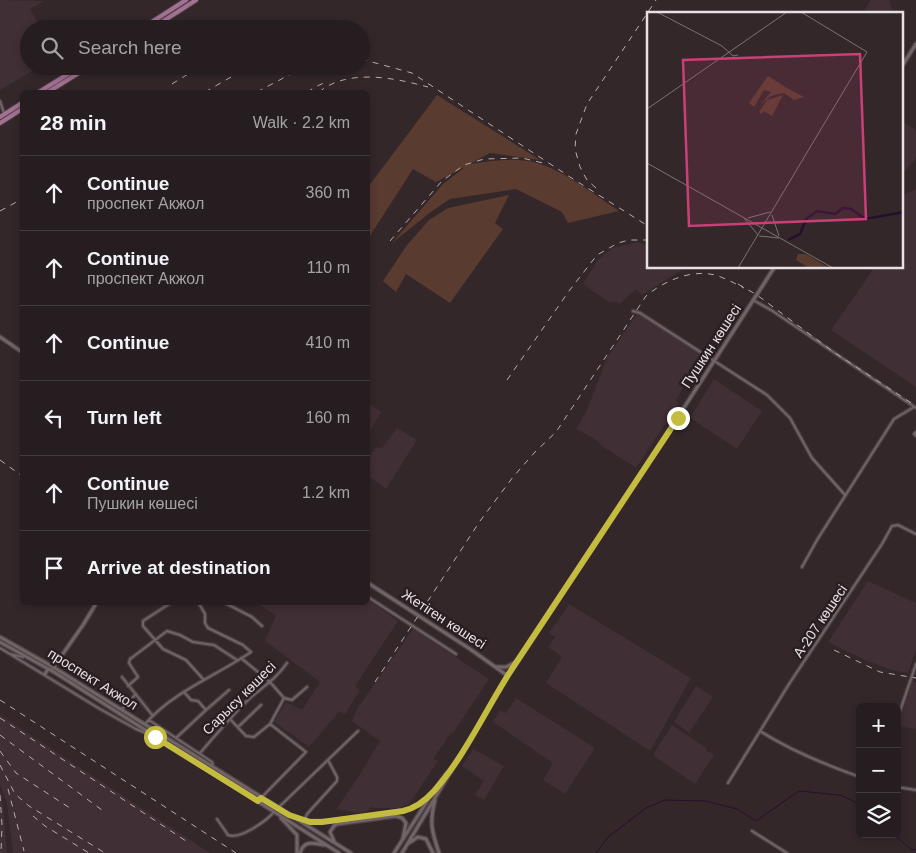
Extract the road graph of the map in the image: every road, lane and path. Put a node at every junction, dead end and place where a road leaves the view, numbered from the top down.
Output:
1 (186, 0) edge
2 (196, 0) edge
3 (155, 20) edge
4 (164, 20) edge
5 (916, 44) edge
6 (904, 63) edge
7 (66, 75) edge
8 (75, 75) edge
9 (42, 90) edge
10 (51, 90) edge
11 (0, 101) edge
12 (20, 104) edge
13 (20, 110) edge
14 (2, 115) edge
15 (6, 119) junction
16 (0, 123) edge
17 (773, 269) edge
18 (754, 300) junction
19 (633, 311) dead end
20 (0, 337) edge
21 (20, 351) edge
22 (714, 361) junction
23 (915, 408) edge
24 (916, 432) edge
25 (916, 436) edge
26 (845, 495) junction
27 (916, 534) edge
28 (802, 568) dead end
29 (370, 584) edge
30 (370, 598) edge
31 (95, 605) edge
32 (168, 605) edge
33 (200, 605) edge
34 (229, 605) edge
35 (262, 626) dead end
36 (0, 637) edge
37 (154, 640) junction
38 (0, 642) edge
39 (0, 648) edge
40 (10, 654) junction
41 (456, 654) dead end
42 (29, 658) junction
43 (240, 658) junction
44 (237, 660) junction
45 (518, 660) junction
46 (287, 663) dead end
47 (916, 664) edge
48 (496, 667) junction
49 (51, 669) junction
50 (45, 674) junction
51 (508, 676) junction
52 (122, 677) dead end
53 (50, 678) junction
54 (204, 680) junction
55 (270, 682) junction
56 (128, 686) junction
57 (307, 687) dead end
58 (229, 690) dead end
59 (184, 691) junction
60 (136, 694) junction
61 (284, 698) junction
62 (261, 705) dead end
63 (901, 708) edge
64 (122, 710) junction
65 (206, 710) junction
66 (153, 716) junction
67 (230, 719) junction
68 (149, 720) junction
69 (146, 724) junction
70 (270, 724) junction
71 (238, 727) junction
72 (358, 731) dead end
73 (760, 731) junction
74 (155, 737) junction
75 (176, 738) junction
76 (200, 753) junction
77 (328, 759) junction
78 (454, 763) junction
79 (213, 768) junction
80 (856, 776) edge
81 (728, 783) dead end
82 (901, 788) edge
83 (916, 790) edge
84 (433, 792) junction
85 (437, 795) junction
86 (259, 799) junction
87 (278, 808) junction
88 (274, 812) junction
89 (279, 815) junction
90 (289, 815) junction
91 (217, 819) dead end
92 (305, 821) junction
93 (752, 831) dead end
94 (403, 838) junction
95 (336, 844) junction
96 (327, 845) junction
97 (407, 845) junction
98 (299, 853) edge
99 (339, 853) edge
100 (350, 853) edge
101 (394, 853) edge
102 (402, 853) edge
103 (433, 853) edge
104 (439, 853) edge
105 (787, 853) edge

1 - 3 main road
2 - 4 main road
5 - 6 main road
7 - 9 main road
8 - 10 main road
11 - 14 street
12 - 14 main road
13 - 15 main road
14 - 15 street
15 - 16 main road
17 - 18 main road, Пушкин көшесі
18 - 22 main road, Пушкин көшесі
18 - 23 street
19 - 22 street
20 - 21 main road
22 - 26 street
22 - 45 main road, Пушкин көшесі
23 - 26 street
24 - 25 street
26 - 28 street
27 - 73 street, А-207 көшесі
29 - 48 main road, Жетіген көшесі
30 - 41 street
31 - 49 main road
32 - 37 street
33 - 43 street
34 - 35 street
36 - 49 main road, проспект Акжол
37 - 44 street
37 - 54 street
37 - 56 street
38 - 42 main road, проспект Акжол
39 - 40 street
40 - 42 street
40 - 50 street
42 - 49 main road, проспект Акжол
43 - 44 street
43 - 55 street
44 - 54 street
45 - 48 main road
45 - 51 main road, Пушкин көшесі
46 - 55 street, Сарысу көшесі
47 - 63 street
48 - 51 main road, Жетіген көшесі
49 - 50 main road
49 - 53 main road
49 - 64 main road, проспект Акжол
49 - 74 main road, проспект Акжол
50 - 53 street
51 - 78 main road, Пушкин көшесі
52 - 56 street
53 - 74 street
54 - 59 street
55 - 61 street
55 - 67 street, Сарысу көшесі
56 - 60 street
57 - 61 street
58 - 65 street
59 - 65 street
59 - 66 street
60 - 64 street
60 - 66 street
61 - 70 street
62 - 71 street
64 - 69 main road, проспект Акжол
65 - 75 street
66 - 68 street
67 - 71 street
67 - 76 street, Сарысу көшесі
68 - 69 street
68 - 75 street
69 - 79 main road, проспект Акжол
70 - 71 street
70 - 86 street
72 - 77 street
73 - 80 street
73 - 81 street, А-207 көшесі
74 - 86 main road, проспект Акжол
75 - 76 street
76 - 79 street, Сарысу көшесі
77 - 87 street
77 - 92 street
78 - 84 main road
78 - 85 main road
79 - 86 main road, проспект Акжол
82 - 83 street
84 - 92 main road
84 - 94 main road
85 - 97 main road
85 - 104 main road
86 - 87 main road, проспект Акжол
86 - 88 main road, проспект Акжол
87 - 90 main road, проспект Акжол
88 - 89 main road, проспект Акжол
88 - 91 street
89 - 96 main road, проспект Акжол
89 - 98 main road
90 - 92 main road
90 - 95 main road, проспект Акжол
93 - 105 street
94 - 95 main road
94 - 101 main road
95 - 100 main road, проспект Акжол
96 - 98 main road
96 - 99 main road, проспект Акжол
97 - 102 main road
97 - 103 main road

